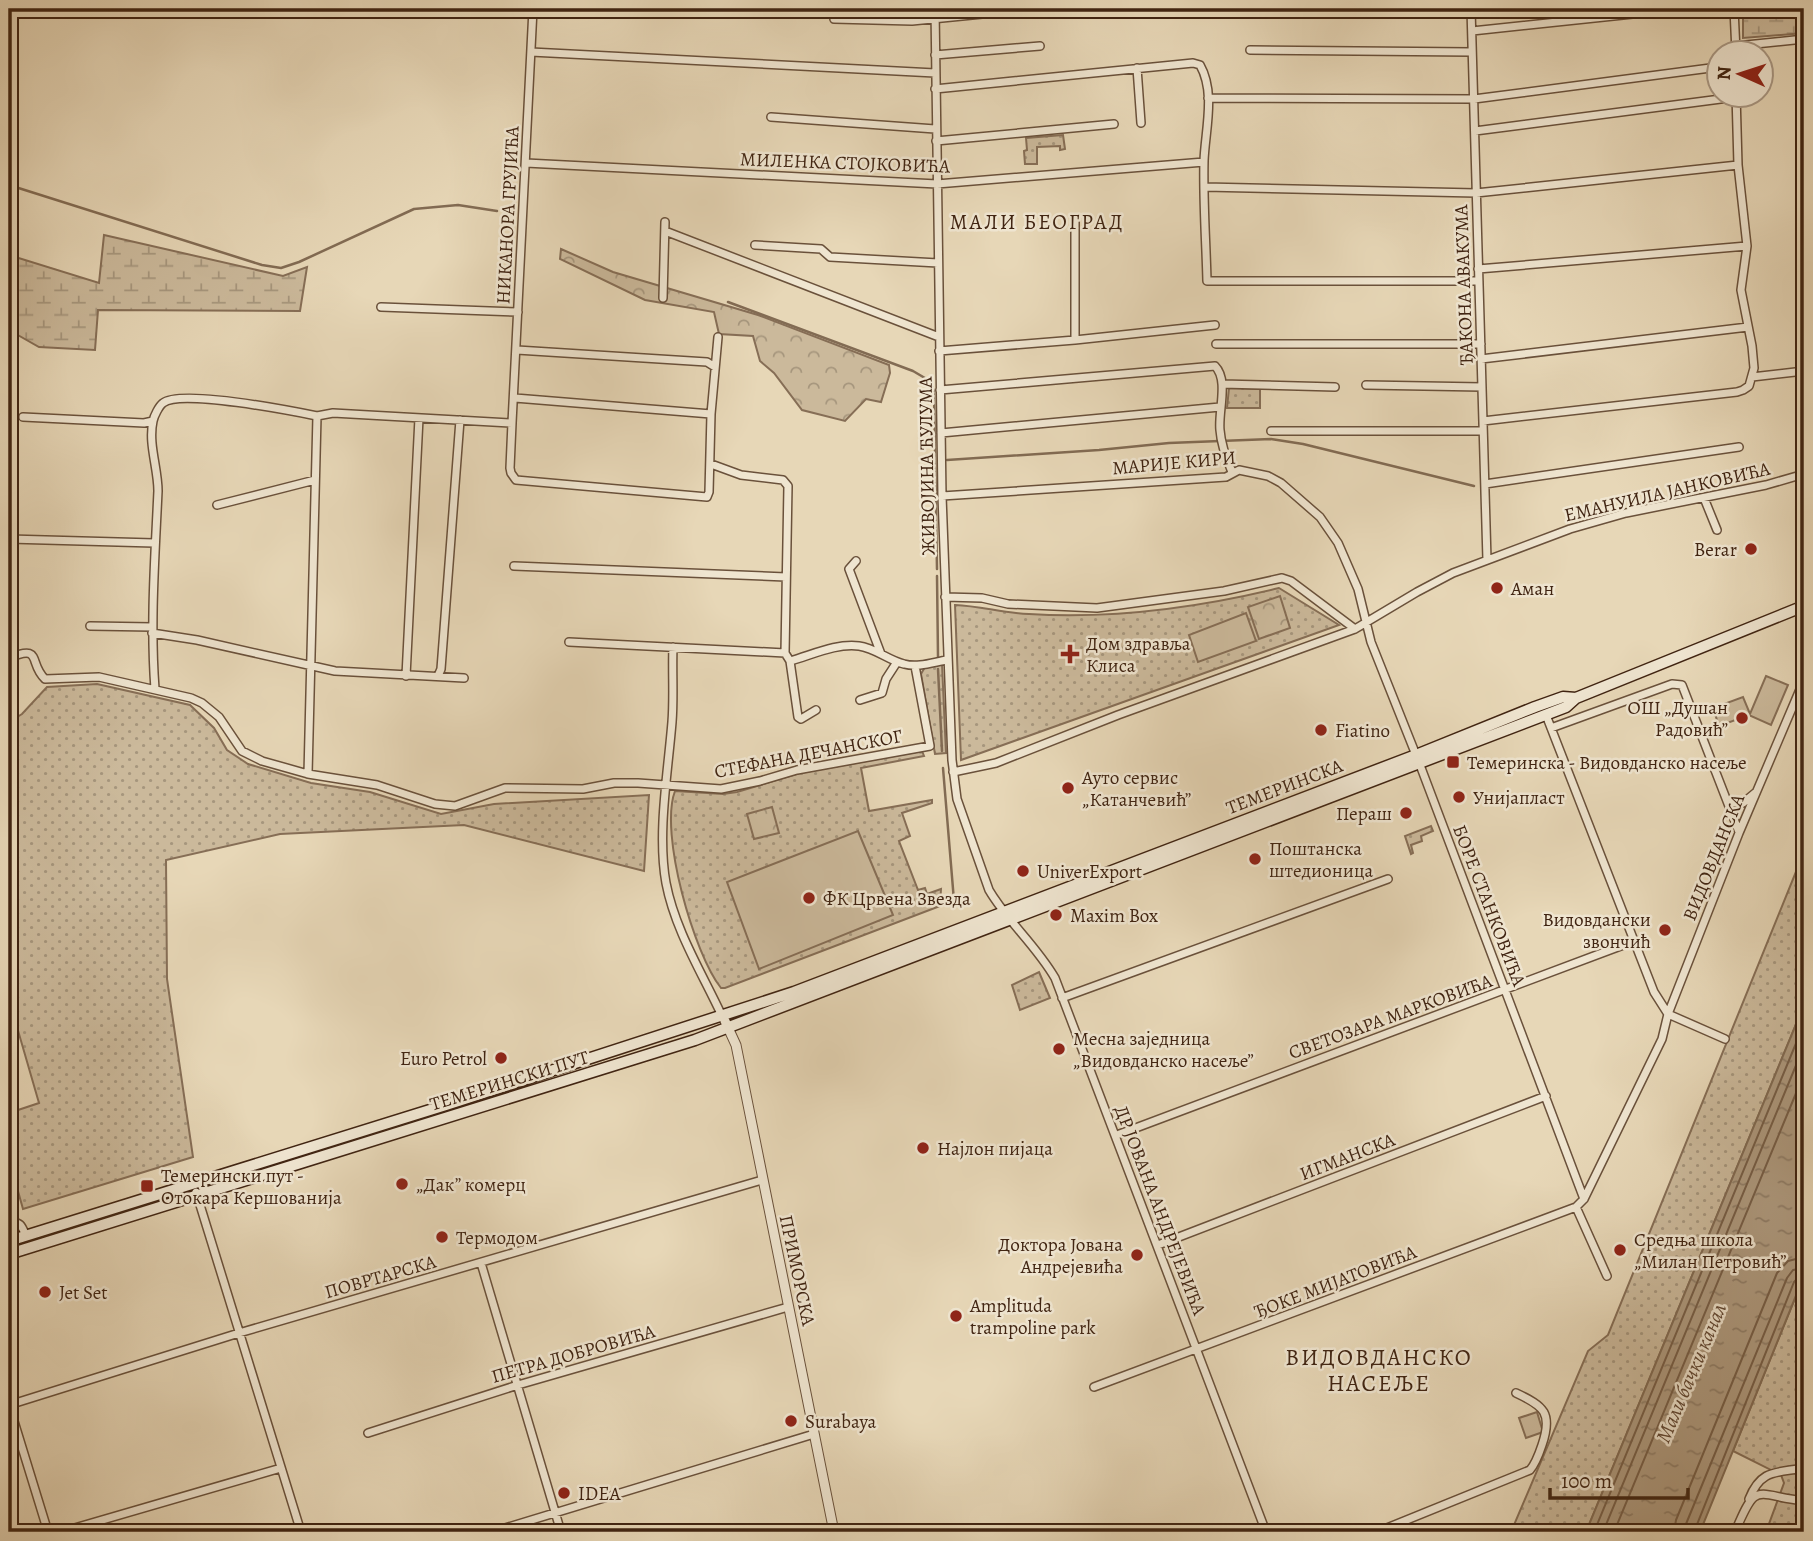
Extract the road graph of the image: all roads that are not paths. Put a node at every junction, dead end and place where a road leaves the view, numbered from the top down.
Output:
1 (533, 9) edge
2 (935, 9) edge
3 (1032, 9) edge
4 (1471, 9) edge
5 (1680, 9) edge
6 (1734, 9) edge
7 (935, 18) junction
8 (834, 19) dead end
9 (1472, 31) junction
10 (1735, 38) edge
11 (1804, 39) edge
12 (1774, 43) edge
13 (1040, 46) dead end
14 (1250, 50) dead end
15 (531, 52) junction
16 (1472, 52) junction
17 (935, 55) junction
18 (1137, 68) junction
19 (1704, 69) edge
20 (935, 73) junction
21 (935, 89) junction
22 (1208, 98) junction
23 (1474, 99) junction
24 (1704, 100) edge
25 (1737, 108) edge
26 (771, 117) dead end
27 (1141, 123) dead end
28 (1114, 124) dead end
29 (935, 129) junction
30 (1475, 131) junction
31 (936, 141) junction
32 (1204, 162) junction
33 (526, 163) junction
34 (1738, 164) junction
35 (937, 184) junction
36 (1205, 187) junction
37 (1476, 192) junction
38 (1075, 222) dead end
39 (755, 245) dead end
40 (1747, 246) junction
41 (938, 263) junction
42 (1479, 269) junction
43 (1479, 281) junction
44 (663, 298) dead end
45 (381, 307) dead end
46 (518, 312) junction
47 (1215, 325) dead end
48 (1748, 327) junction
49 (718, 337) dead end
50 (939, 337) junction
51 (1075, 340) junction
52 (1216, 344) dead end
53 (1481, 344) junction
54 (517, 350) junction
55 (939, 351) junction
56 (1481, 359) junction
57 (715, 368) junction
58 (1804, 371) edge
59 (1752, 377) junction
60 (1222, 384) junction
61 (1366, 385) dead end
62 (1335, 387) dead end
63 (1482, 387) junction
64 (940, 390) junction
65 (515, 398) junction
66 (1220, 407) junction
67 (711, 414) junction
68 (317, 416) junction
69 (23, 417) dead end
70 (419, 418) junction
71 (460, 420) junction
72 (153, 421) junction
73 (1483, 421) junction
74 (512, 423) junction
75 (1271, 431) dead end
76 (1483, 431) junction
77 (941, 433) junction
78 (1738, 447) dead end
79 (711, 464) junction
80 (1232, 472) junction
81 (1804, 474) edge
82 (314, 480) junction
83 (1485, 484) junction
84 (942, 496) junction
85 (1704, 498) junction
86 (217, 505) dead end
87 (1717, 530) dead end
88 (9, 539) edge
89 (154, 543) junction
90 (1487, 560) junction
91 (856, 561) dead end
92 (514, 566) dead end
93 (786, 577) junction
94 (945, 597) junction
95 (1804, 606) edge
96 (1367, 623) junction
97 (90, 626) dead end
98 (1355, 629) junction
99 (152, 630) junction
100 (569, 642) dead end
101 (673, 647) junction
102 (785, 653) junction
103 (881, 654) junction
104 (9, 658) edge
105 (947, 660) junction
106 (790, 662) junction
107 (897, 662) junction
108 (311, 666) junction
109 (915, 666) junction
110 (406, 676) junction
111 (438, 676) junction
112 (464, 678) dead end
113 (1804, 680) edge
114 (155, 689) junction
115 (1576, 698) junction
116 (860, 700) dead end
117 (817, 710) dead end
118 (1546, 715) junction
119 (1551, 729) junction
120 (1418, 760) junction
121 (953, 772) junction
122 (308, 774) junction
123 (666, 786) junction
124 (1756, 792) junction
125 (1728, 803) junction
126 (1739, 833) junction
127 (1388, 879) dead end
128 (1008, 916) junction
129 (1634, 941) junction
130 (1506, 990) junction
131 (1062, 998) junction
132 (1668, 1014) junction
133 (722, 1016) junction
134 (728, 1028) junction
135 (1725, 1040) dead end
136 (1546, 1096) junction
137 (1116, 1135) junction
138 (762, 1180) junction
139 (193, 1182) junction
140 (196, 1195) junction
141 (1584, 1199) junction
142 (1576, 1207) junction
143 (9, 1224) edge
144 (26, 1236) junction
145 (9, 1241) edge
146 (1158, 1245) junction
147 (9, 1254) edge
148 (481, 1264) junction
149 (1607, 1276) dead end
150 (788, 1307) junction
151 (239, 1333) junction
152 (1198, 1350) junction
153 (518, 1385) junction
154 (1094, 1387) dead end
155 (1516, 1393) dead end
156 (9, 1405) edge
157 (368, 1433) dead end
158 (814, 1434) junction
159 (281, 1468) junction
160 (1804, 1468) edge
161 (1749, 1499) junction
162 (1804, 1501) edge
163 (555, 1513) junction
164 (48, 1532) edge
165 (61, 1532) edge
166 (301, 1532) edge
167 (492, 1532) edge
168 (561, 1532) edge
169 (834, 1532) edge
170 (1266, 1532) edge
171 (1377, 1532) edge
172 (1735, 1532) edge

1 - 15 street, НИКАНОРА ГРУЈИЋА
2 - 7 street, ЖИВОЈИНА ЋУЛУМА
3 - 7 street
4 - 9 street, ЂАКОНА АВАКУМА
5 - 9 street
6 - 10 street
7 - 8 street
7 - 17 street, ЖИВОЈИНА ЋУЛУМА
9 - 16 street, ЂАКОНА АВАКУМА
11 - 12 street
13 - 17 street
14 - 16 street
15 - 20 street
15 - 33 street, НИКАНОРА ГРУЈИЋА
16 - 23 street, ЂАКОНА АВАКУМА
17 - 20 street, ЖИВОЈИНА ЋУЛУМА
18 - 21 street
18 - 22 street
18 - 27 street
19 - 23 street
20 - 21 street, ЖИВОЈИНА ЋУЛУМА
21 - 29 street, ЖИВОЈИНА ЋУЛУМА
22 - 23 street
22 - 32 street
23 - 30 street, ЂАКОНА АВАКУМА
24 - 30 street
25 - 34 street
26 - 29 street
28 - 31 street
29 - 31 street, ЖИВОЈИНА ЋУЛУМА
30 - 37 street, ЂАКОНА АВАКУМА
31 - 35 street, ЖИВОЈИНА ЋУЛУМА
32 - 35 street, МИЛЕНКА СТОЈКОВИЋА
32 - 36 street
33 - 35 street, МИЛЕНКА СТОЈКОВИЋА
33 - 46 street, НИКАНОРА ГРУЈИЋА
34 - 37 street
34 - 40 street
35 - 41 street, ЖИВОЈИНА ЋУЛУМА
36 - 37 street
36 - 43 street
37 - 42 street, ЂАКОНА АВАКУМА
38 - 51 street
39 - 41 street
40 - 42 street
40 - 48 street
41 - 50 street, ЖИВОЈИНА ЋУЛУМА
42 - 43 street, ЂАКОНА АВАКУМА
43 - 53 street, ЂАКОНА АВАКУМА
44 - 50 street
45 - 46 street
46 - 54 street, НИКАНОРА ГРУЈИЋА
47 - 51 street
48 - 56 street
48 - 59 street
49 - 57 street
50 - 55 street, ЖИВОЈИНА ЋУЛУМА
51 - 55 street
52 - 53 street
53 - 56 street, ЂАКОНА АВАКУМА
54 - 57 street
54 - 65 street, НИКАНОРА ГРУЈИЋА
55 - 64 street, ЖИВОЈИНА ЋУЛУМА
56 - 63 street, ЂАКОНА АВАКУМА
57 - 67 street
58 - 59 street
59 - 73 street
60 - 62 street
60 - 64 street
60 - 66 street
61 - 63 street
63 - 73 street, ЂАКОНА АВАКУМА
64 - 77 street, ЖИВОЈИНА ЋУЛУМА
65 - 67 street
65 - 74 street, НИКАНОРА ГРУЈИЋА
66 - 77 street
66 - 80 street
67 - 79 street
68 - 70 street
68 - 72 street
68 - 82 street
69 - 72 street
70 - 71 street
70 - 110 street
71 - 74 street
71 - 111 street
72 - 89 street
73 - 76 street, ЂАКОНА АВАКУМА
74 - 79 street, НИКАНОРА ГРУЈИЋА
75 - 76 street
76 - 83 street, ЂАКОНА АВАКУМА
77 - 84 street, ЖИВОЈИНА ЋУЛУМА
78 - 83 street
79 - 93 street
80 - 84 street, МАРИЈЕ КИРИ
80 - 96 street, МАРИЈЕ КИРИ
81 - 85 street, ЕМАНУИЛА ЈАНКОВИЋА
82 - 86 street
82 - 108 street
83 - 90 street, ЂАКОНА АВАКУМА
84 - 94 street, ЖИВОЈИНА ЋУЛУМА
85 - 87 street
85 - 90 street, ЕМАНУИЛА ЈАНКОВИЋА
88 - 89 street
89 - 99 street
90 - 96 street, ЕМАНУИЛА ЈАНКОВИЋА
91 - 103 street
92 - 93 street
93 - 102 street
94 - 98 street
94 - 105 street, ЖИВОЈИНА ЋУЛУМА
95 - 115 main road, ТЕМЕРИНСКА
96 - 98 street, ЕМАНУИЛА ЈАНКОВИЋА
96 - 120 street, БОРЕ СТАНКОВИЋА
97 - 99 street
98 - 121 street, ЕМАНУИЛА ЈАНКОВИЋА
99 - 108 street
99 - 114 street
100 - 101 street
101 - 102 street
101 - 123 street
102 - 106 street
103 - 106 street
103 - 107 street
104 - 114 street, СТЕФАНА ДЕЧАНСКОГ
105 - 109 street
105 - 121 street, ЖИВОЈИНА ЋУЛУМА
106 - 117 street
107 - 109 street
107 - 116 street
108 - 110 street
108 - 122 street
109 - 123 street, СТЕФАНА ДЕЧАНСКОГ
110 - 111 street
111 - 112 street
113 - 124 street, ВИДОВДАНСКА
114 - 122 street, СТЕФАНА ДЕЧАНСКОГ
115 - 118 main road, ТЕМЕРИНСКА
115 - 120 main road, ТЕМЕРИНСКА
118 - 119 street
118 - 120 main road, ТЕМЕРИНСКА
119 - 125 street
119 - 129 street
120 - 128 main road, ТЕМЕРИНСКА
120 - 130 street, БОРЕ СТАНКОВИЋА
121 - 128 street, ЖИВОЈИНА ЋУЛУМА
122 - 123 street, СТЕФАНА ДЕЧАНСКОГ
123 - 133 street
124 - 125 street
124 - 126 street, ВИДОВДАНСКА
125 - 126 street
126 - 132 street, ВИДОВДАНСКА
127 - 131 street
128 - 131 street, ДР ЈОВАНА АНДРЕЈЕВИЋА
128 - 133 main road, ТЕМЕРИНСКИ ПУТ
128 - 134 main road, ТЕМЕРИНСКИ ПУТ
129 - 130 street, СВЕТОЗАРА МАРКОВИЋА
129 - 132 street
130 - 136 street, БОРЕ СТАНКОВИЋА
130 - 137 street, СВЕТОЗАРА МАРКОВИЋА
131 - 137 street, ДР ЈОВАНА АНДРЕЈЕВИЋА
132 - 135 street
132 - 141 street, ВИДОВДАНСКА
133 - 134 street, ПРИМОРСКА
133 - 139 main road, ТЕМЕРИНСКИ ПУТ
134 - 138 street, ПРИМОРСКА
134 - 140 main road, ТЕМЕРИНСКИ ПУТ
136 - 141 street, БОРЕ СТАНКОВИЋА
136 - 146 street, ИГМАНСКА
137 - 146 street, ДР ЈОВАНА АНДРЕЈЕВИЋА
138 - 148 street, ПОВРТАРСКА
138 - 150 street, ПРИМОРСКА
139 - 140 street
139 - 144 main road, ТЕМЕРИНСКИ ПУТ
140 - 147 main road, ТЕМЕРИНСКИ ПУТ
140 - 151 street
141 - 142 street, ЂОКЕ МИЈАТОВИЋА
142 - 149 street
142 - 152 street, ЂОКЕ МИЈАТОВИЋА
143 - 144 street
144 - 145 main road, ТЕМЕРИНСКИ ПУТ
146 - 152 street, ДР ЈОВАНА АНДРЕЈЕВИЋА
148 - 151 street, ПОВРТАРСКА
148 - 153 street
150 - 153 street, ПЕТРА ДОБРОВИЋА
150 - 158 street, ПРИМОРСКА
151 - 156 street, ПОВРТАРСКА
151 - 159 street
152 - 154 street, ЂОКЕ МИЈАТОВИЋА
152 - 170 street, ДР ЈОВАНА АНДРЕЈЕВИЋА
153 - 157 street, ПЕТРА ДОБРОВИЋА
153 - 163 street
155 - 171 street
156 - 164 street
158 - 163 street
158 - 169 street, ПРИМОРСКА
159 - 165 street
159 - 166 street
160 - 161 street
161 - 162 street
161 - 172 street
163 - 167 street
163 - 168 street

